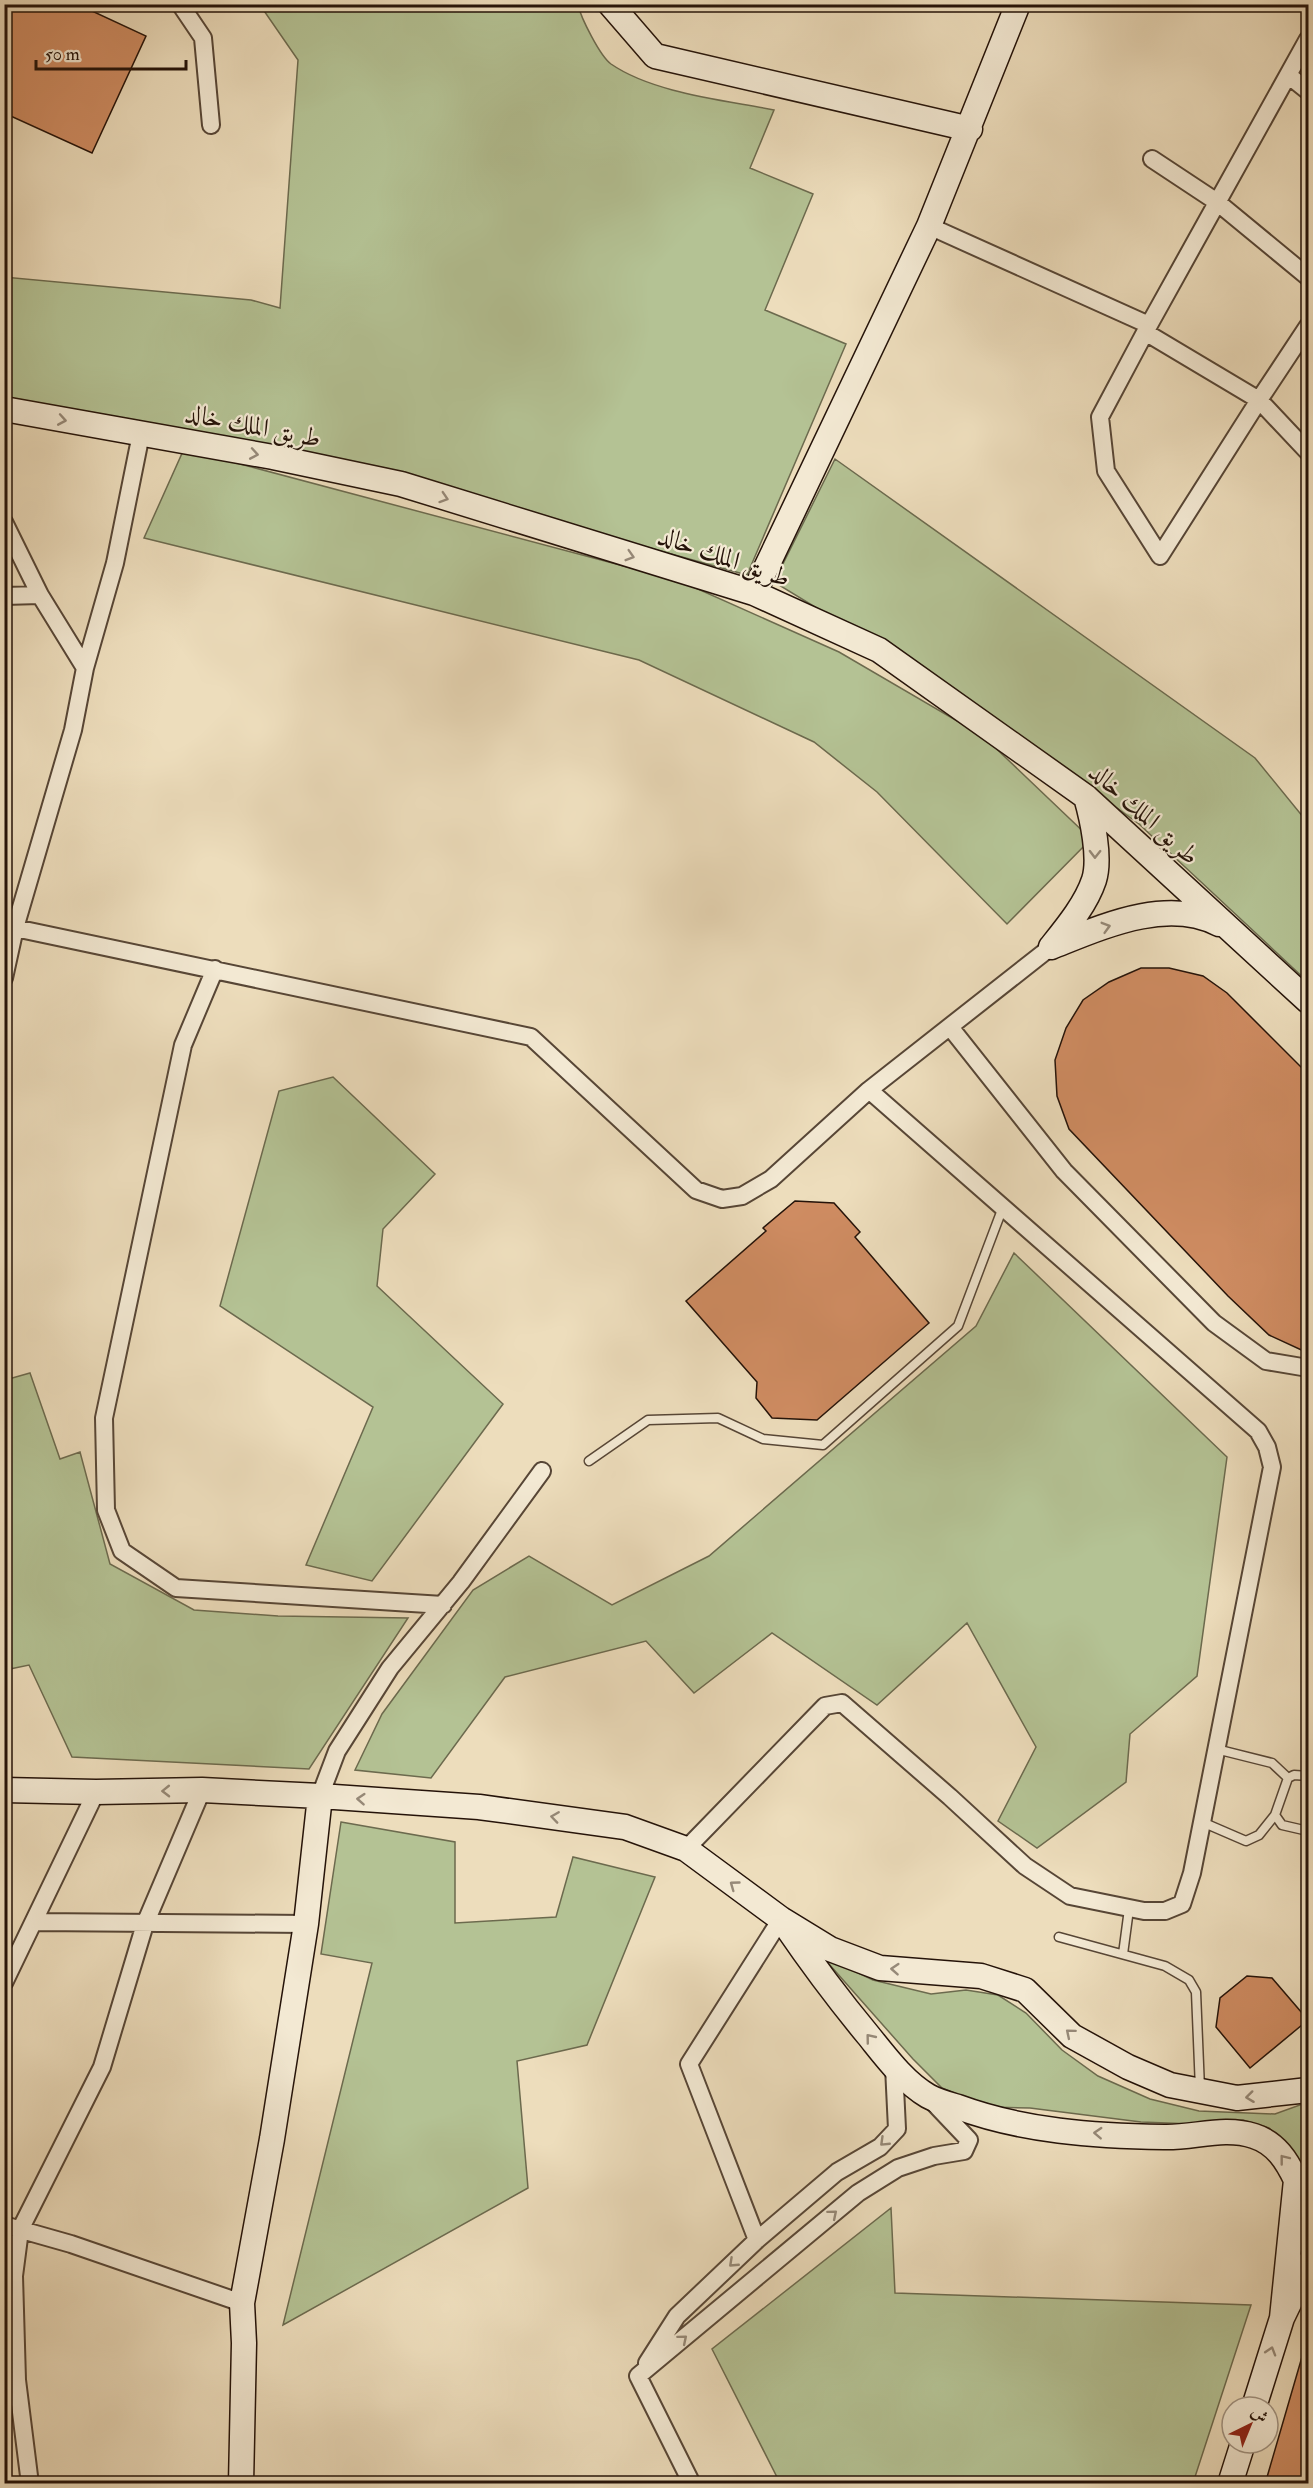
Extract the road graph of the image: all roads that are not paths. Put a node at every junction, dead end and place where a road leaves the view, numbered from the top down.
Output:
1 (180, 4) edge
2 (610, 4) edge
3 (1018, 4) edge
4 (1308, 39) edge
5 (1288, 75) junction
6 (1308, 91) edge
7 (211, 125) dead end
8 (970, 129) junction
9 (1152, 159) dead end
10 (1217, 202) junction
11 (929, 226) junction
12 (1308, 277) edge
13 (1308, 326) edge
14 (1147, 328) junction
15 (1259, 400) junction
16 (4, 409) edge
17 (141, 434) junction
18 (1308, 452) edge
19 (4, 522) edge
20 (754, 593) junction
21 (40, 595) junction
22 (4, 596) edge
23 (85, 668) junction
24 (1086, 796) junction
25 (15, 928) junction
26 (1051, 947) junction
27 (1263, 959) junction
28 (215, 969) junction
29 (4, 978) edge
30 (1308, 1001) edge
31 (950, 1027) junction
32 (869, 1090) junction
33 (1003, 1206) junction
34 (1308, 1368) edge
35 (589, 1461) dead end
36 (542, 1471) dead end
37 (442, 1605) junction
38 (1216, 1749) junction
39 (1308, 1776) edge
40 (1288, 1778) junction
41 (4, 1779) edge
42 (4, 1790) edge
43 (34, 1790) junction
44 (202, 1790) junction
45 (96, 1792) junction
46 (320, 1796) junction
47 (1275, 1815) junction
48 (1202, 1822) junction
49 (1308, 1831) edge
50 (686, 1849) junction
51 (1129, 1908) junction
52 (781, 1919) junction
53 (34, 1922) junction
54 (145, 1924) junction
55 (306, 1924) junction
56 (1059, 1937) dead end
57 (1123, 1954) junction
58 (4, 1983) edge
59 (894, 2067) junction
60 (1201, 2090) junction
61 (1308, 2090) edge
62 (928, 2096) junction
63 (12, 2228) edge
64 (757, 2240) junction
65 (1308, 2264) edge
66 (242, 2303) junction
67 (1282, 2318) junction
68 (638, 2376) junction
69 (1258, 2395) edge
70 (1239, 2455) edge
71 (30, 2484) edge
72 (241, 2484) edge
73 (692, 2484) edge
74 (1230, 2484) edge

1 - 7 street
2 - 8 street
3 - 8 street
4 - 5 street
5 - 6 street
5 - 10 street
8 - 11 street
9 - 10 street
10 - 12 street
10 - 14 street
11 - 14 street
11 - 20 street
13 - 15 street
14 - 15 street
14 - 15 street
15 - 18 street
16 -> 17 street, طريق الملك خالد
17 -> 20 street, طريق الملك خالد
17 - 23 street
19 - 21 street
20 - 24 street, طريق الملك خالد
21 - 22 street
21 - 23 street
23 - 25 street
24 -> 26 street
24 - 27 street, طريق الملك خالد
25 - 28 street
25 - 29 street
26 -> 27 street
26 - 31 street
27 - 30 street, طريق الملك خالد
28 - 32 street
28 - 37 street
31 - 32 street
31 - 34 street
32 - 33 street
33 - 35 lane
33 - 38 street
36 - 37 street
37 - 46 street
38 - 40 lane
38 - 48 street
39 - 40 lane
40 - 47 lane
41 - 43 street
42 - 43 street
43 - 45 street
44 -> 45 street
44 - 46 street
44 - 54 street
45 - 53 street
50 -> 46 street
46 - 55 street
47 - 48 lane
47 - 49 lane
48 - 51 street
50 - 51 street
52 -> 50 street
51 - 57 lane
59 -> 52 street
60 -> 52 street
52 - 64 street
53 - 54 street
53 - 58 street
54 - 55 street
54 - 63 street
55 - 66 street
56 - 57 lane
57 - 60 lane
59 - 62 street
59 -> 64 street
61 -> 60 street
67 -> 62 street
68 -> 62 street
63 - 66 street
63 - 71 street
64 -> 68 street
65 - 67 street
66 - 72 street
69 -> 67 street
68 - 73 street
70 - 74 street

